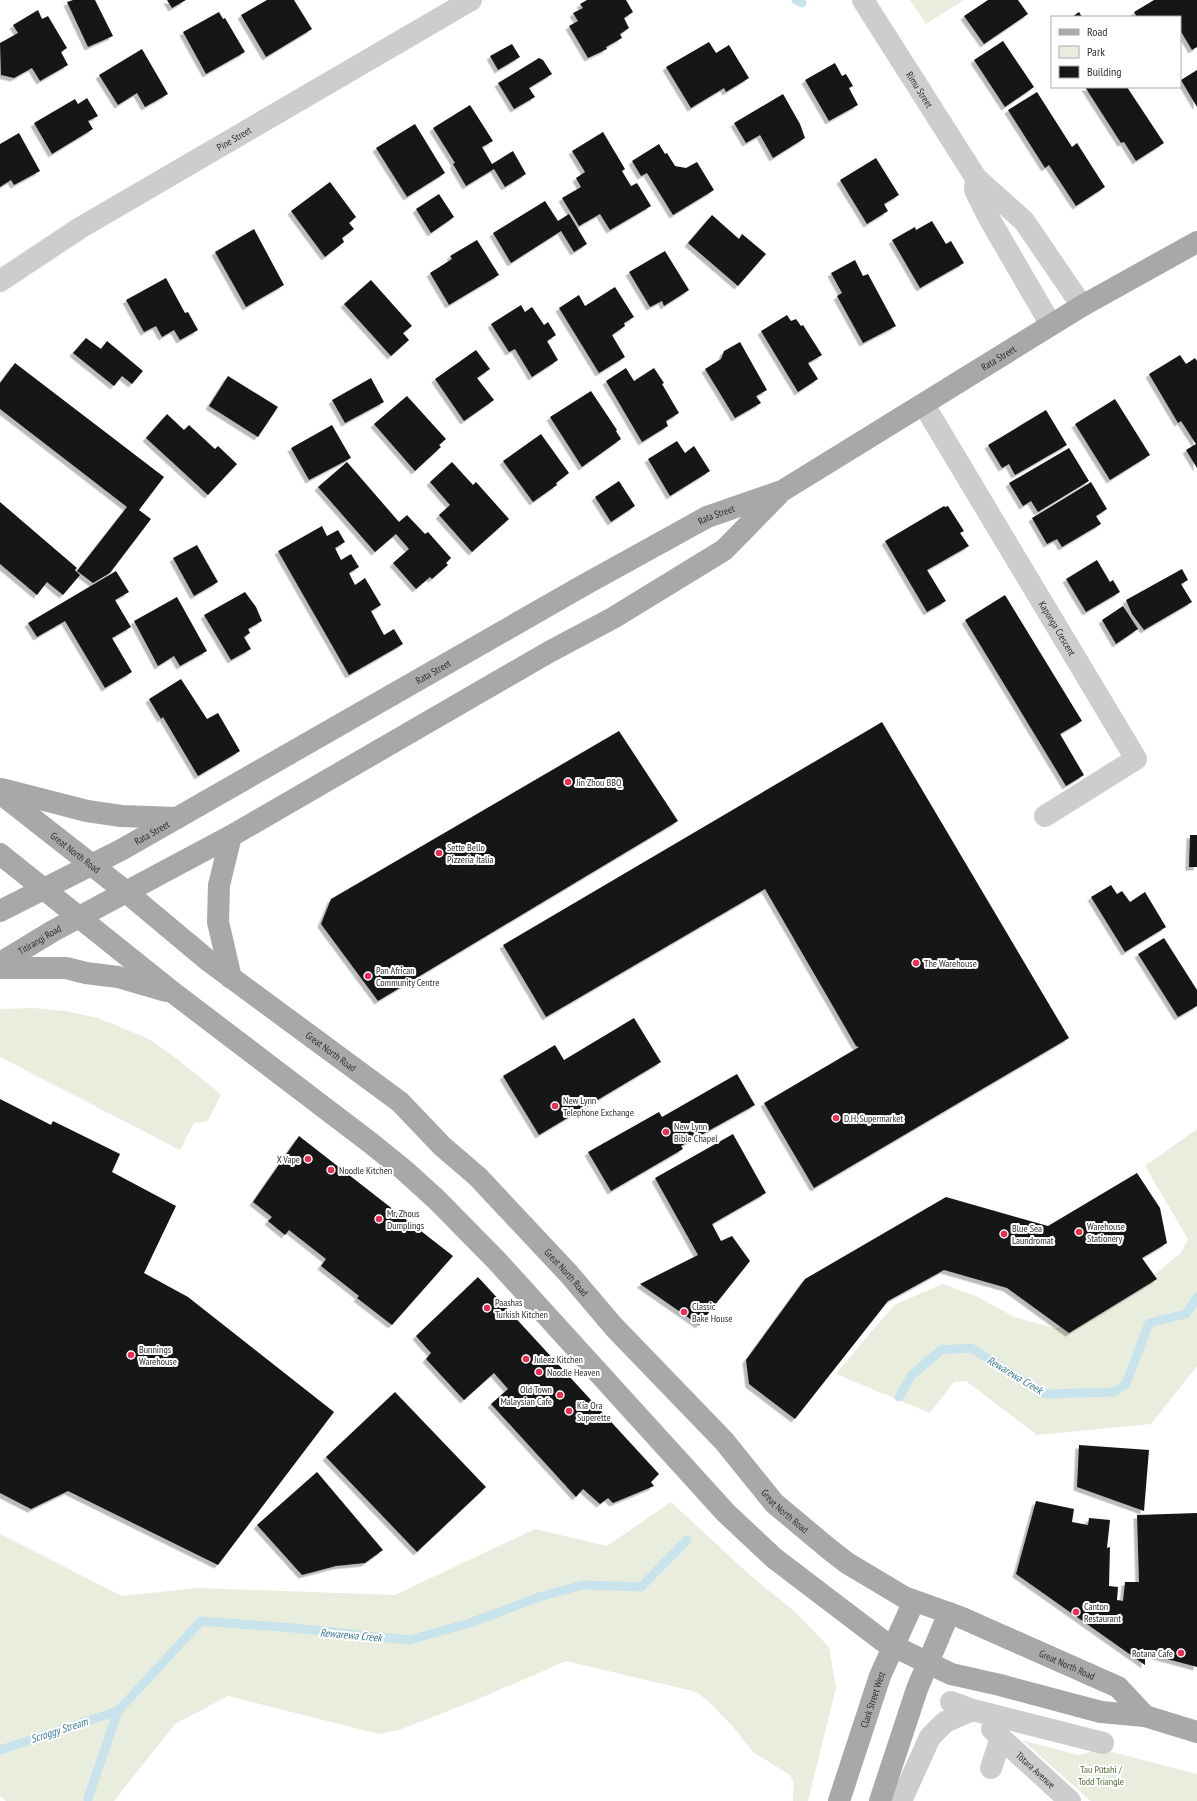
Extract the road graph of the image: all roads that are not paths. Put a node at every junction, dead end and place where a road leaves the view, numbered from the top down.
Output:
1 (471, 0) edge
2 (863, 0) edge
3 (976, 178) junction
4 (1197, 242) edge
5 (0, 281) edge
6 (1082, 306) junction
7 (1051, 325) junction
8 (924, 405) junction
9 (782, 492) junction
10 (0, 789) edge
11 (0, 793) edge
12 (1045, 816) dead end
13 (177, 818) junction
14 (232, 836) junction
15 (0, 854) edge
16 (91, 865) junction
17 (44, 890) junction
18 (125, 892) junction
19 (0, 911) edge
20 (80, 916) junction
21 (0, 963) edge
22 (0, 968) edge
23 (231, 978) junction
24 (175, 994) junction
25 (914, 1601) junction
26 (950, 1613) junction
27 (893, 1648) junction
28 (928, 1664) junction
29 (951, 1702) dead end
30 (976, 1705) junction
31 (1145, 1716) junction
32 (1197, 1732) edge
33 (1001, 1738) junction
34 (1103, 1743) dead end
35 (991, 1768) dead end
36 (839, 1801) edge
37 (880, 1801) edge
38 (901, 1801) edge
39 (1070, 1801) edge

1 - 5 street, Pine Street
2 - 3 street, Rimu Street
3 - 6 street, Rimu Street
3 - 7 street, Rimu Street
4 - 6 main road, Rata Street
6 - 7 main road, Rata Street
7 - 8 main road, Rata Street
8 - 9 main road, Rata Street
8 - 12 street, Kaponga Crescent
9 - 13 main road, Rata Street
9 - 14 main road, Rata Street
10 - 13 main road
11 - 16 main road, Great North Road
13 - 16 main road, Rata Street
14 - 18 main road, Rata Street
14 - 23 main road
15 - 17 main road, Great North Road
16 - 17 main road, Rata Street
16 - 18 main road, Great North Road
17 - 19 main road
17 - 20 main road, Great North Road
18 - 20 main road, Titirangi Road
18 - 23 main road, Great North Road
20 - 21 main road, Titirangi Road
20 - 24 main road, Great North Road
22 - 24 main road
23 - 25 main road, Great North Road
24 - 27 main road, Great North Road
25 - 26 main road, Great North Road
25 - 27 main road, Clark Street West
26 - 28 main road
26 - 31 main road, Great North Road
27 - 28 main road, Great North Road
27 - 36 main road, Clark Street West
28 - 31 main road, Great North Road
28 - 37 main road
29 - 30 street
30 - 33 street, Tōtara Avenue
30 - 34 street
30 - 38 street
31 - 32 main road, Great North Road
33 - 35 street
33 - 39 street, Tōtara Avenue

